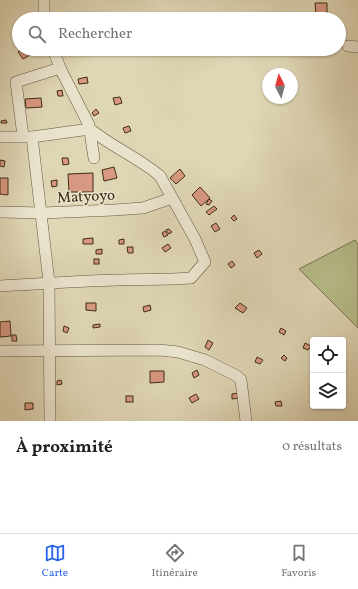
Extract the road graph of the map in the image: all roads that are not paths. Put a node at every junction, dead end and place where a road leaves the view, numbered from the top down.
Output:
1 (44, 0) edge
2 (44, 12) edge
3 (56, 56) edge
4 (60, 68) junction
5 (90, 129) junction
6 (0, 137) edge
7 (27, 137) junction
8 (94, 158) dead end
9 (172, 198) junction
10 (0, 212) edge
11 (42, 213) junction
12 (49, 282) junction
13 (0, 286) edge
14 (0, 351) edge
15 (50, 351) junction
16 (50, 421) edge
17 (246, 421) edge

1 - 2 street
3 - 4 street
4 - 5 street
4 - 7 street
5 - 7 street
5 - 8 street
5 - 9 street
6 - 7 street
7 - 11 street
9 - 11 street, Matyoyo
9 - 12 street
10 - 11 street, Matyoyo
11 - 12 street
12 - 13 street
12 - 15 street
14 - 15 street
15 - 16 street
15 - 17 street

